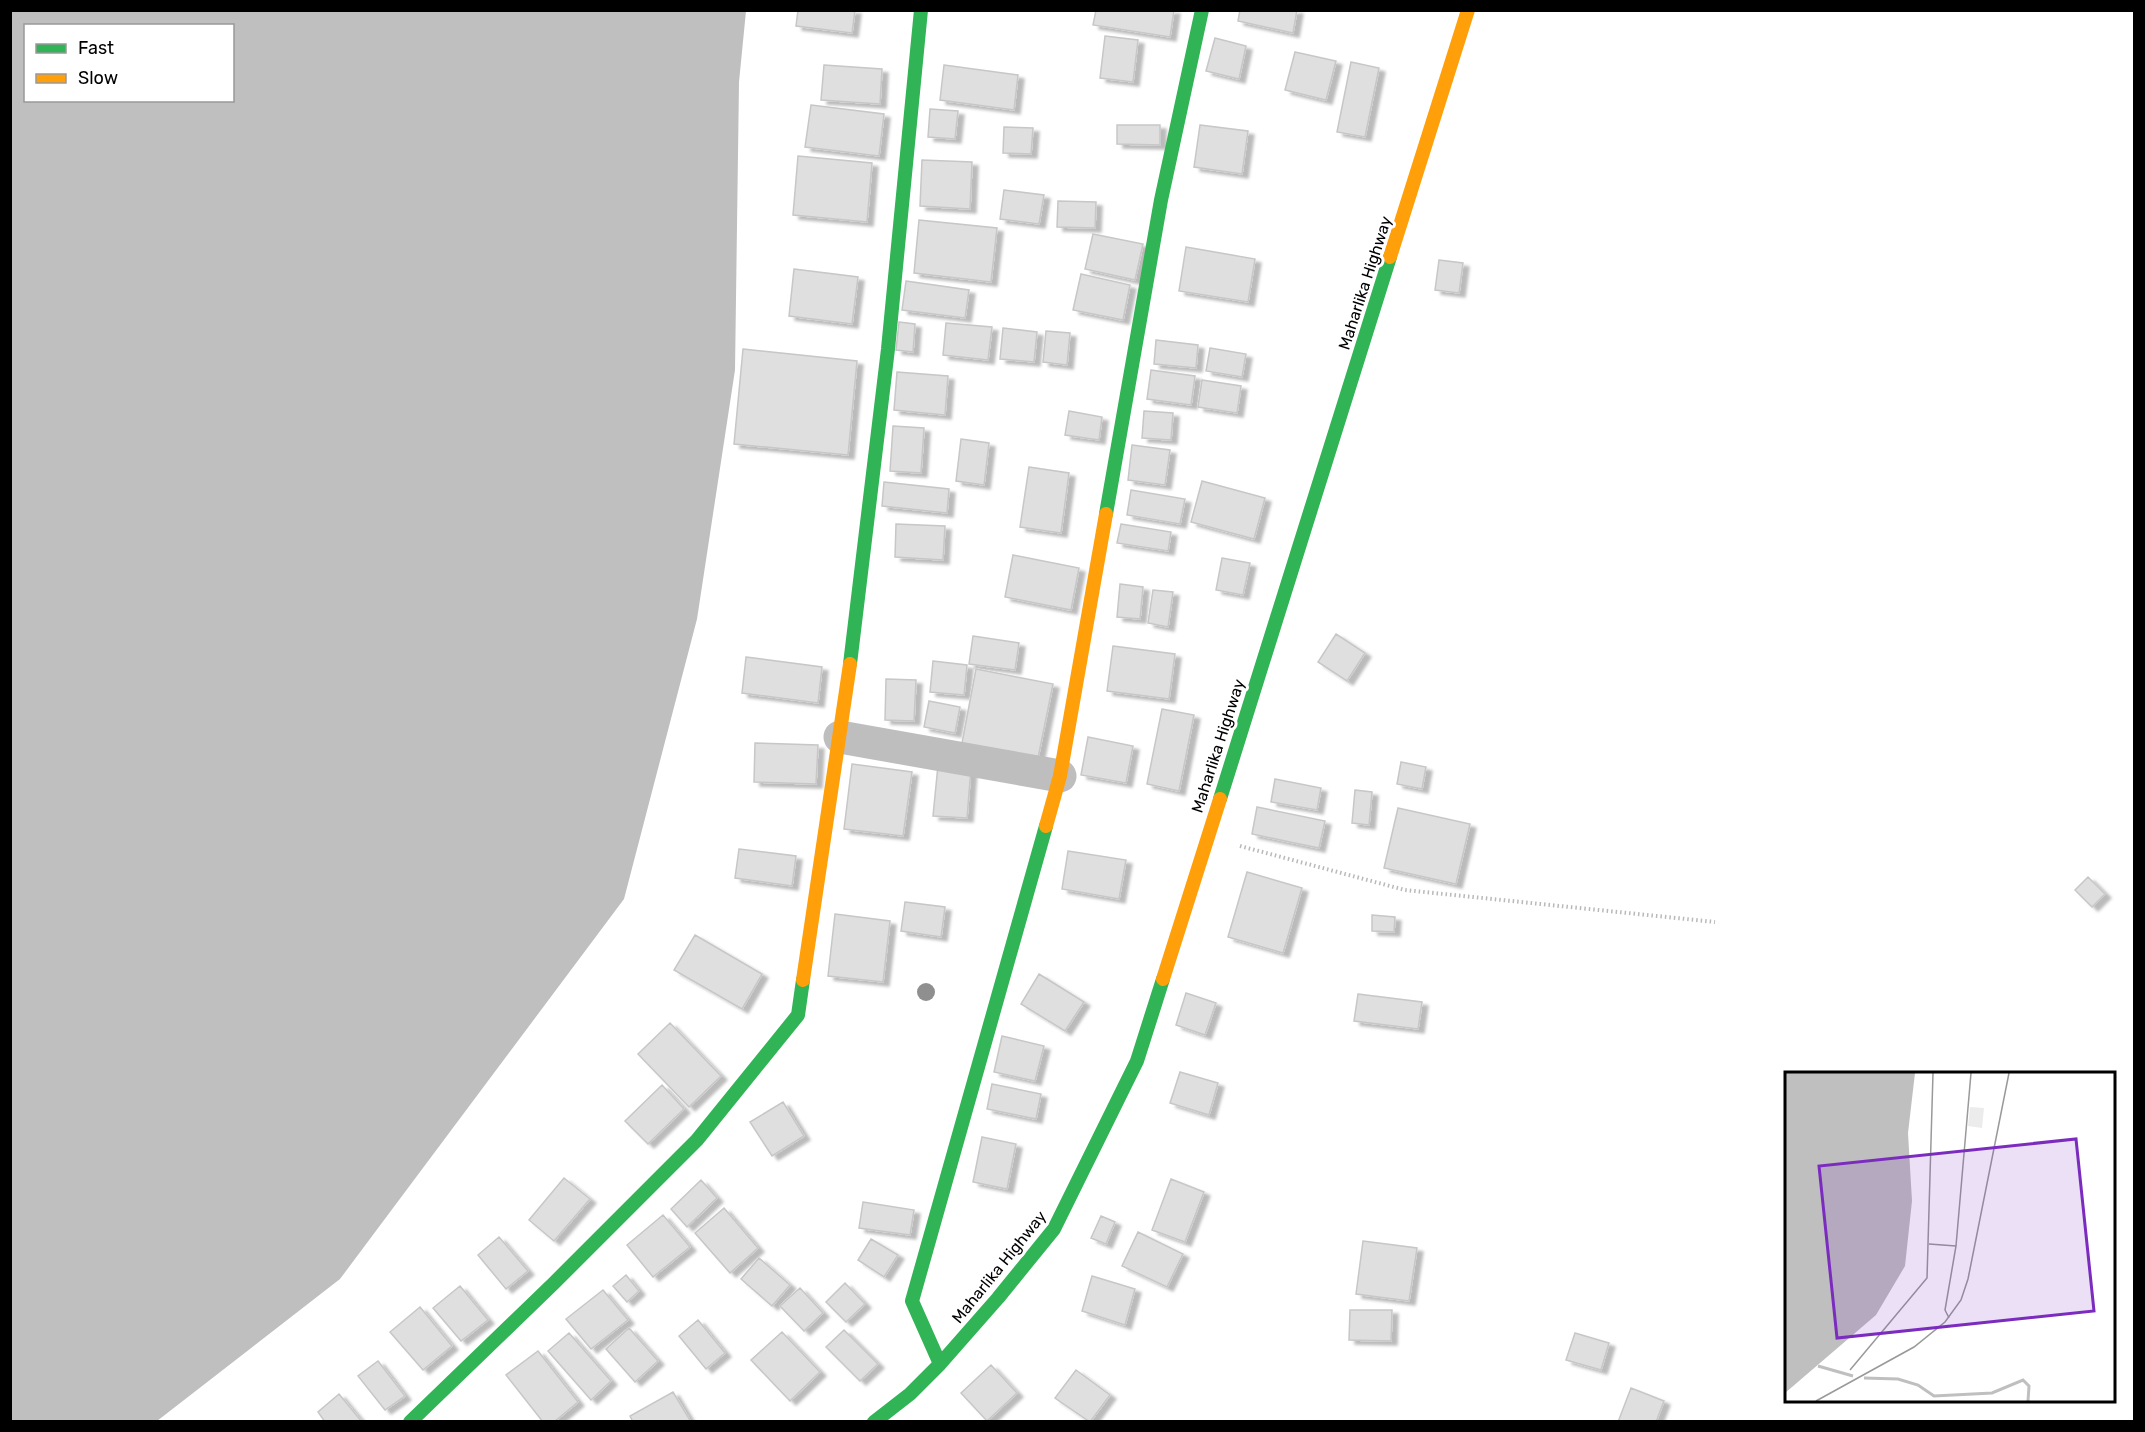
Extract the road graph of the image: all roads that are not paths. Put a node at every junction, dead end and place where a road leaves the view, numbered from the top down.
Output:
1 (921, 10) edge
2 (1202, 10) edge
3 (1468, 10) edge
4 (840, 737) junction
5 (1060, 776) junction
6 (940, 1364) junction
7 (410, 1422) edge
8 (874, 1422) edge

1 - 4 main road
2 - 5 main road
3 - 6 main road, Maharlika Highway
4 - 5 street
4 - 7 main road
5 - 6 main road
6 - 8 main road, Maharlika Highway

